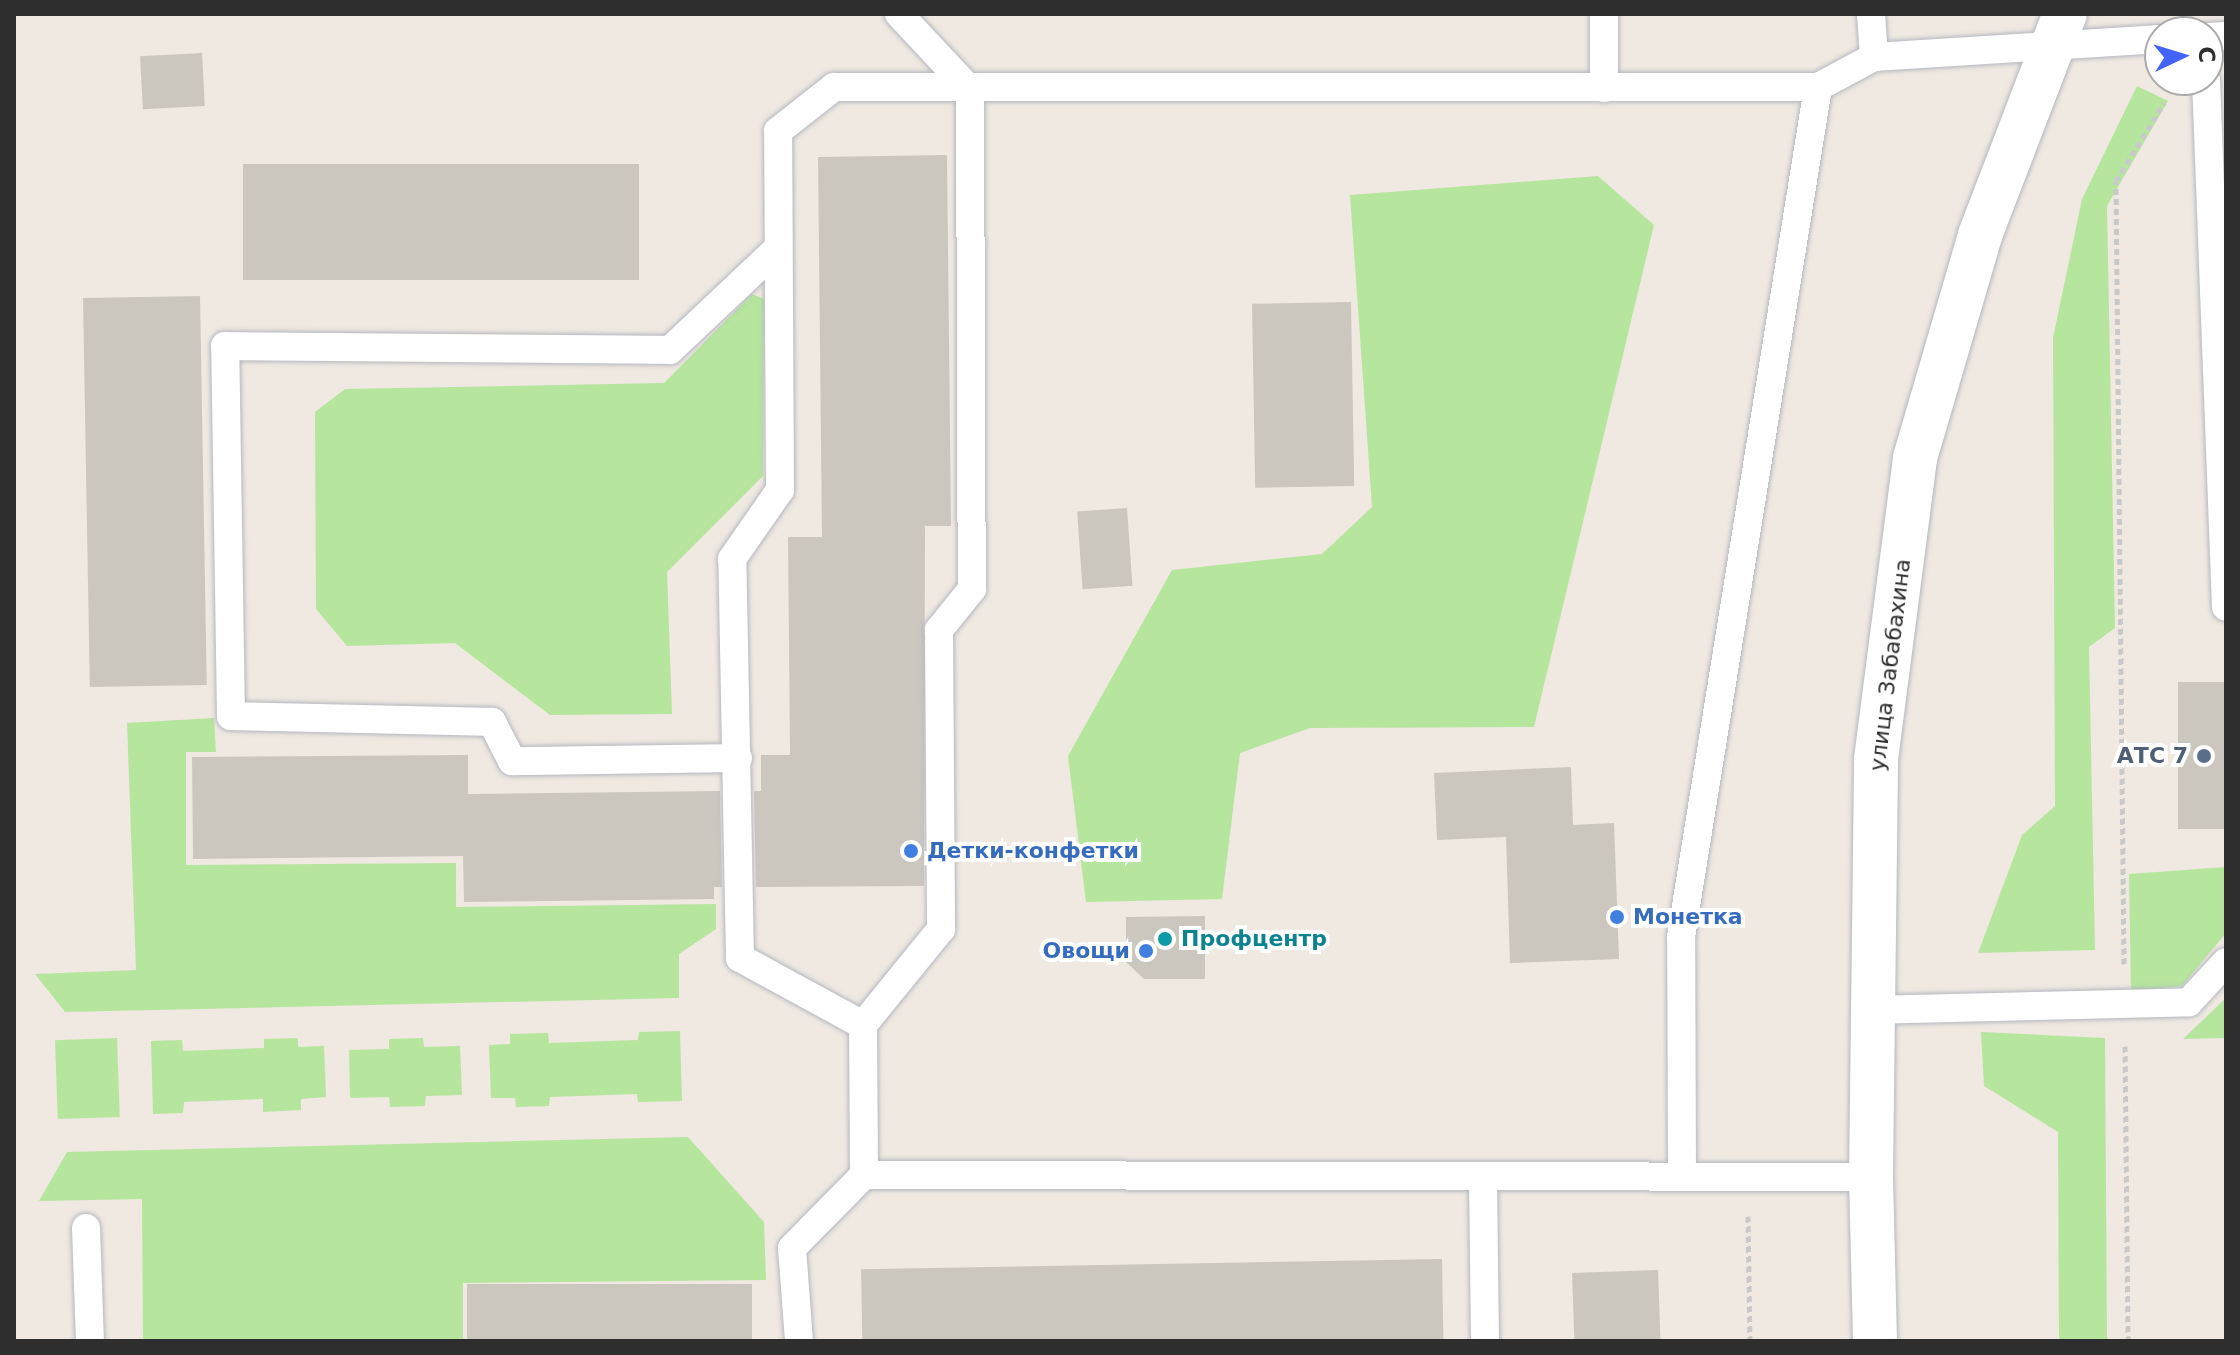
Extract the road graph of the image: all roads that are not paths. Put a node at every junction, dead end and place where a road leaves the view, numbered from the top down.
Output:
1 (899, 14) edge
2 (1604, 14) edge
3 (1871, 14) edge
4 (2059, 29) edge
5 (2144, 37) edge
6 (1874, 57) junction
7 (1818, 87) junction
8 (1604, 88) junction
9 (970, 90) junction
10 (2207, 96) edge
11 (776, 250) junction
12 (2226, 607) edge
13 (738, 758) junction
14 (2226, 962) edge
15 (1872, 1010) junction
16 (863, 1025) junction
17 (1682, 1173) junction
18 (864, 1175) junction
19 (1871, 1177) junction
20 (1483, 1178) junction
21 (86, 1228) dead end
22 (90, 1341) edge
23 (799, 1341) edge
24 (1485, 1341) edge
25 (1875, 1341) edge

1 - 9 lane
2 - 8 lane
3 - 6 lane
4 - 5 lane
4 - 6 lane
4 - 15 street, улица Забабахина
6 - 7 lane
7 - 8 lane
7 - 17 lane
8 - 9 lane
9 - 11 lane
9 - 16 lane
10 - 12 lane
11 - 13 lane
11 - 13 lane
13 - 16 lane
14 - 15 lane
15 - 19 street, улица Забабахина
16 - 18 lane
17 - 19 lane
17 - 20 lane
18 - 20 lane
18 - 23 lane
19 - 25 street, улица Забабахина
20 - 24 lane
21 - 22 lane

